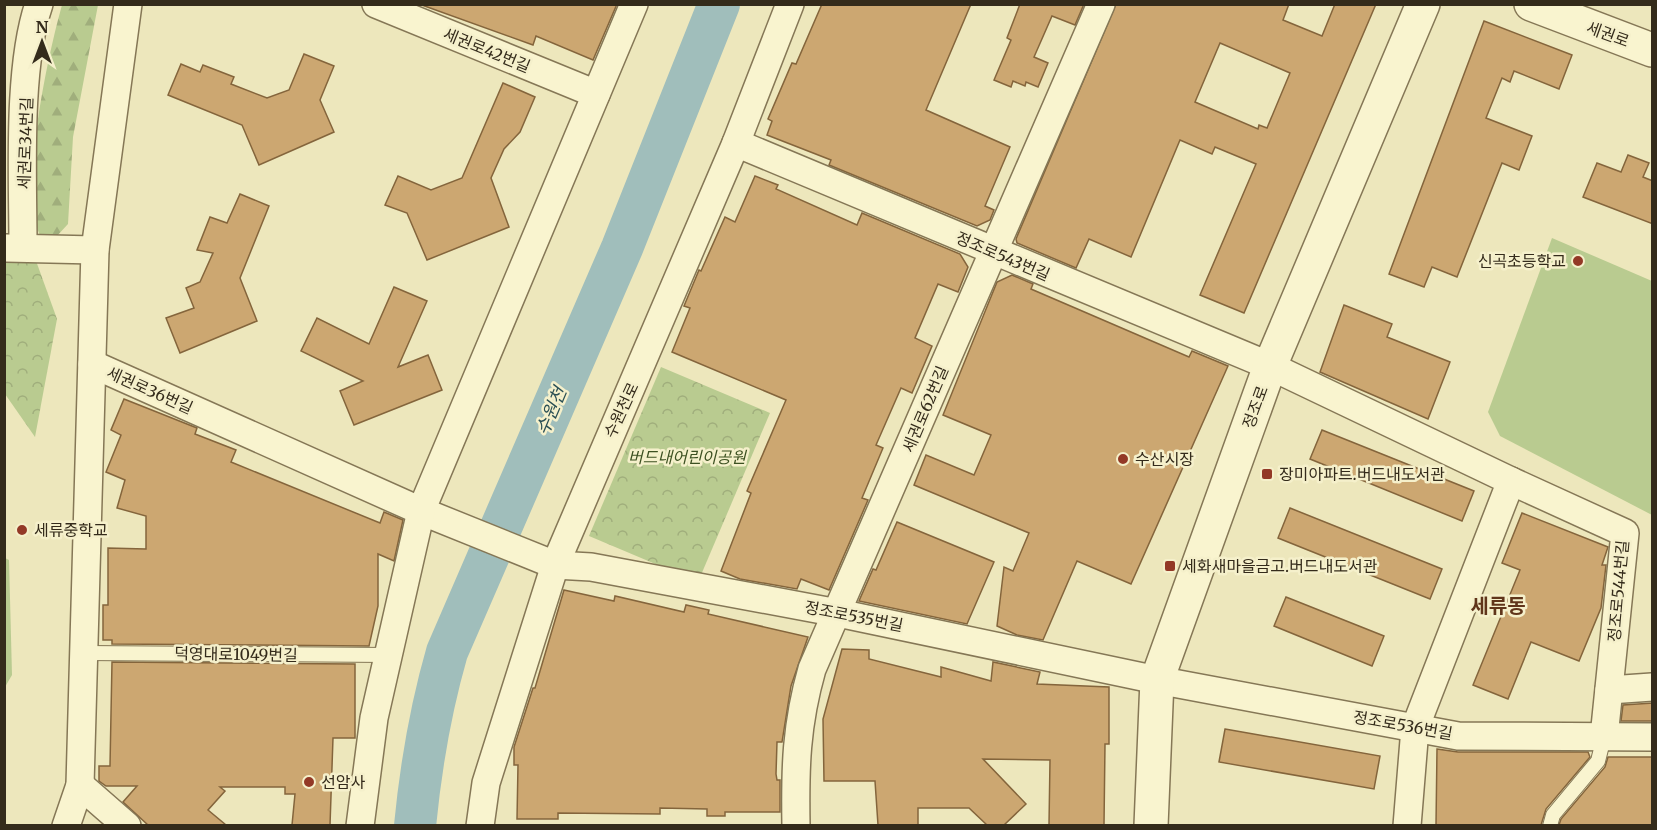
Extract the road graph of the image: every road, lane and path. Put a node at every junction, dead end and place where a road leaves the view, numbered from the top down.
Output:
1 (39, 4) edge
2 (128, 4) edge
3 (634, 4) edge
4 (790, 4) edge
5 (1101, 4) edge
6 (1423, 4) edge
7 (1531, 4) edge
8 (378, 5) edge
9 (1653, 50) edge
10 (596, 94) junction
11 (736, 143) junction
12 (14, 248) edge
13 (95, 250) junction
14 (992, 252) junction
15 (92, 363) junction
16 (1270, 366) junction
17 (1510, 481) junction
18 (431, 514) junction
19 (552, 564) junction
20 (838, 613) junction
21 (84, 652) junction
22 (388, 655) junction
23 (1157, 680) junction
24 (1653, 687) edge
25 (1609, 690) junction
26 (1415, 728) junction
27 (1604, 737) junction
28 (1653, 737) edge
29 (80, 785) junction
30 (66, 825) edge
31 (127, 825) edge
32 (360, 825) edge
33 (480, 825) edge
34 (796, 825) edge
35 (1151, 825) edge
36 (1407, 825) edge
37 (1550, 825) edge

1 - 12 street, 세권로34번길
2 - 13 street, 세권로36번길
3 - 10 street
4 - 11 street, 수원천로
5 - 14 street, 세권로62번길
6 - 16 street, 정조로
7 - 9 street, 세권로
8 - 10 street, 세권로42번길
10 - 18 street
11 - 14 street, 정조로543번길
11 - 19 street, 수원천로
12 - 13 street
13 - 15 street, 세권로36번길
14 - 16 street, 정조로543번길
14 - 20 street, 세권로62번길
15 - 18 street, 세권로36번길
15 - 21 street
16 - 17 street, 정조로544번길
16 - 23 street, 정조로
17 - 25 street, 정조로544번길
17 - 26 street
18 - 19 street, 세권로36번길
18 - 22 street
19 - 20 street, 정조로535번길
19 - 33 street, 수원천로
20 - 23 street, 정조로535번길
20 - 34 street, 세권로62번길
21 - 22 lane, 덕영대로1049번길
21 - 29 street
22 - 32 street
23 - 26 street, 정조로536번길
23 - 35 street, 정조로
24 - 25 street
25 - 27 street, 정조로544번길
26 - 27 street, 정조로536번길
26 - 36 street
27 - 28 street, 정조로536번길
27 - 37 lane
29 - 30 street
29 - 31 street

